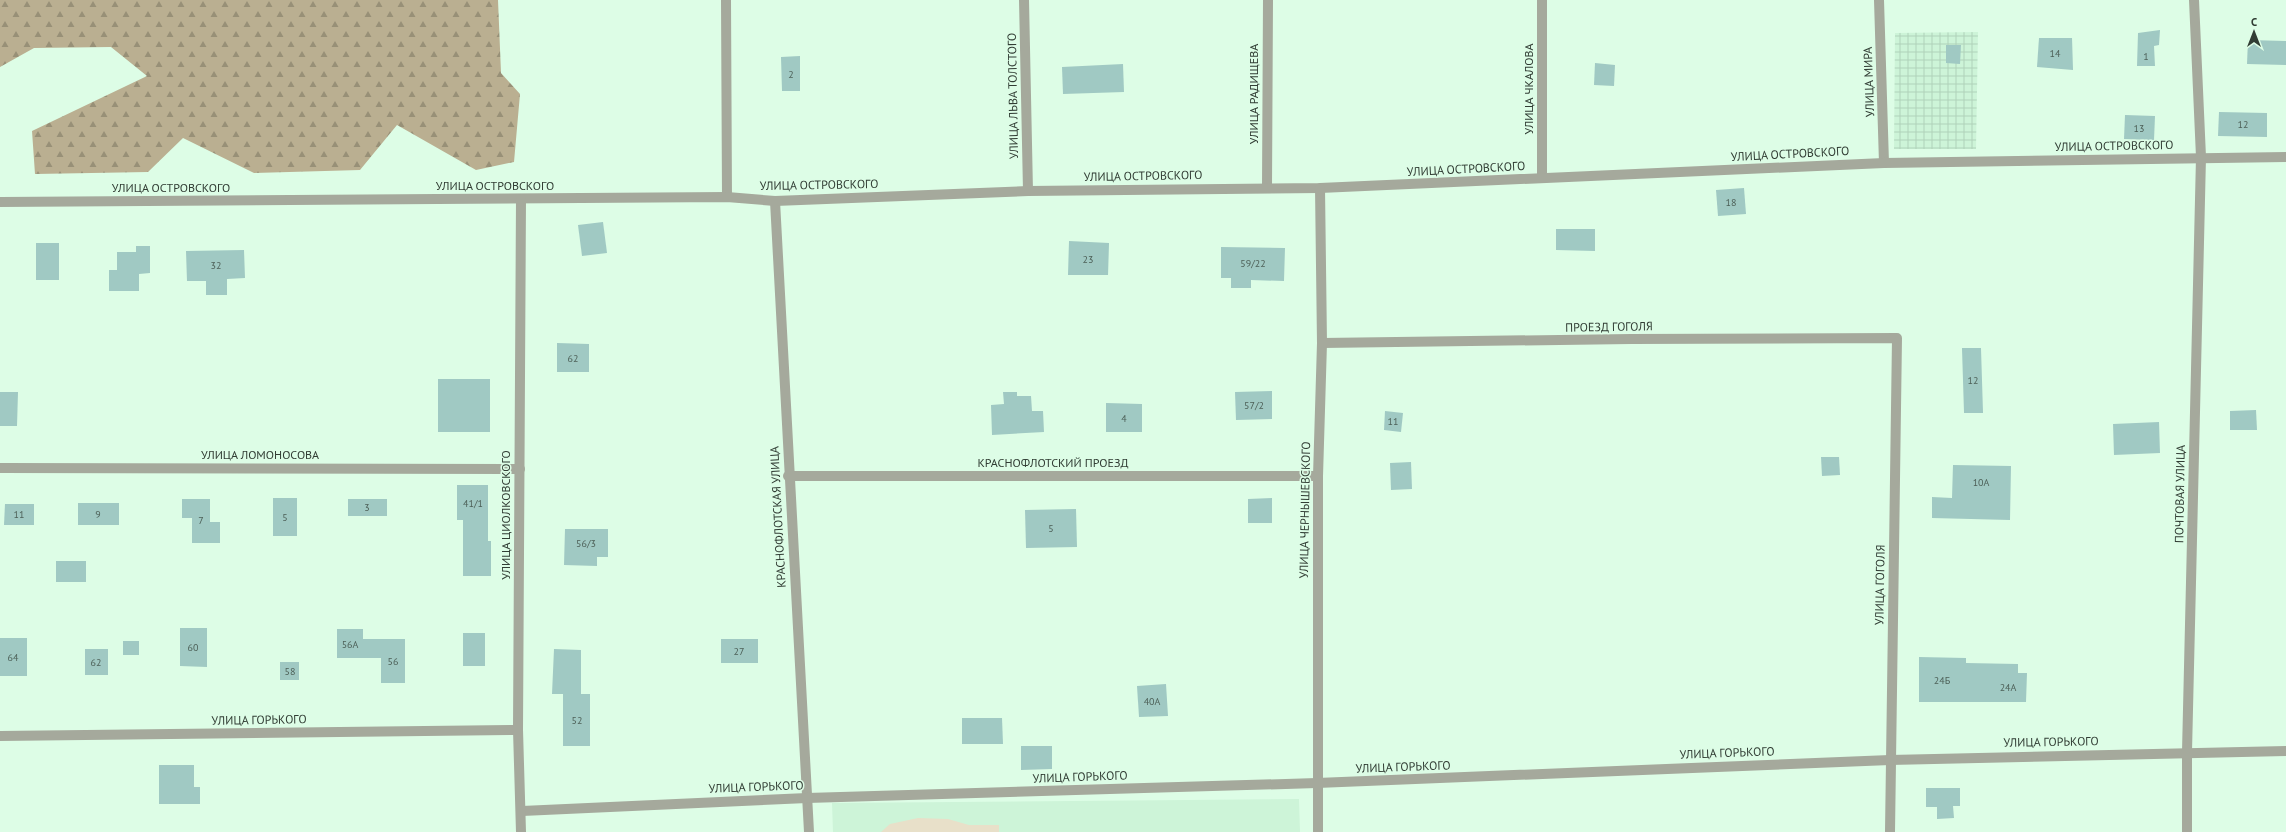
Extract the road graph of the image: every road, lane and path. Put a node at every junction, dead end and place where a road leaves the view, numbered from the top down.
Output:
1 (726, 0) edge
2 (1024, 0) edge
3 (1268, 0) edge
4 (1542, 0) edge
5 (1879, 0) edge
6 (2194, 0) edge
7 (2201, 157) junction
8 (2286, 157) edge
9 (1884, 163) junction
10 (1542, 178) junction
11 (1267, 187) junction
12 (1320, 188) junction
13 (1028, 191) junction
14 (727, 197) junction
15 (521, 199) junction
16 (775, 201) junction
17 (0, 202) edge
18 (1897, 338) joint
19 (1322, 343) junction
20 (0, 468) edge
21 (520, 469) junction
22 (788, 476) junction
23 (1318, 476) junction
24 (518, 730) junction
25 (0, 736) edge
26 (2286, 751) edge
27 (2187, 752) junction
28 (1890, 760) junction
29 (1317, 784) junction
30 (807, 798) junction
31 (522, 811) junction
32 (521, 832) edge
33 (809, 832) edge
34 (1318, 832) edge
35 (1890, 832) edge
36 (2187, 832) edge

1 - 14 street
2 - 13 street, УЛИЦА ЛЬВА ТОЛСТОГО
3 - 11 street, УЛИЦА РАДИЩЕВА
4 - 10 street, УЛИЦА ЧКАЛОВА
5 - 9 street, УЛИЦА МИРА
6 - 7 street, ПОЧТОВАЯ УЛИЦА
7 - 8 street, УЛИЦА ОСТРОВСКОГО
7 - 9 street, УЛИЦА ОСТРОВСКОГО
7 - 27 street, ПОЧТОВАЯ УЛИЦА
9 - 10 street, УЛИЦА ОСТРОВСКОГО
10 - 12 street, УЛИЦА ОСТРОВСКОГО
11 - 12 street, УЛИЦА ОСТРОВСКОГО
11 - 13 street, УЛИЦА ОСТРОВСКОГО
12 - 19 street, УЛИЦА ЧЕРНЫШЕВСКОГО
13 - 16 street, УЛИЦА ОСТРОВСКОГО
14 - 15 street, УЛИЦА ОСТРОВСКОГО
14 - 16 street, УЛИЦА ОСТРОВСКОГО
15 - 17 street, УЛИЦА ОСТРОВСКОГО
15 - 21 street, УЛИЦА ЦИОЛКОВСКОГО
16 - 22 street, КРАСНОФЛОТСКАЯ УЛИЦА
18 - 19 street, ПРОЕЗД ГОГОЛЯ
18 - 28 street, УЛИЦА ГОГОЛЯ
19 - 23 street, УЛИЦА ЧЕРНЫШЕВСКОГО
20 - 21 street, УЛИЦА ЛОМОНОСОВА
21 - 24 street, УЛИЦА ЦИОЛКОВСКОГО
22 - 23 street, КРАСНОФЛОТСКИЙ ПРОЕЗД
22 - 30 street, КРАСНОФЛОТСКАЯ УЛИЦА
23 - 29 street, УЛИЦА ЧЕРНЫШЕВСКОГО
24 - 25 street, УЛИЦА ГОРЬКОГО
24 - 31 street, УЛИЦА ЦИОЛКОВСКОГО
26 - 27 street, УЛИЦА ГОРЬКОГО
27 - 28 street, УЛИЦА ГОРЬКОГО
27 - 36 street, ПОЧТОВАЯ УЛИЦА
28 - 29 street, УЛИЦА ГОРЬКОГО
28 - 35 street, УЛИЦА ГОГОЛЯ
29 - 30 street, УЛИЦА ГОРЬКОГО
29 - 34 street, УЛИЦА ЧЕРНЫШЕВСКОГО
30 - 31 street, УЛИЦА ГОРЬКОГО
30 - 33 street, КРАСНОФЛОТСКАЯ УЛИЦА
31 - 32 street, УЛИЦА ЦИОЛКОВСКОГО

